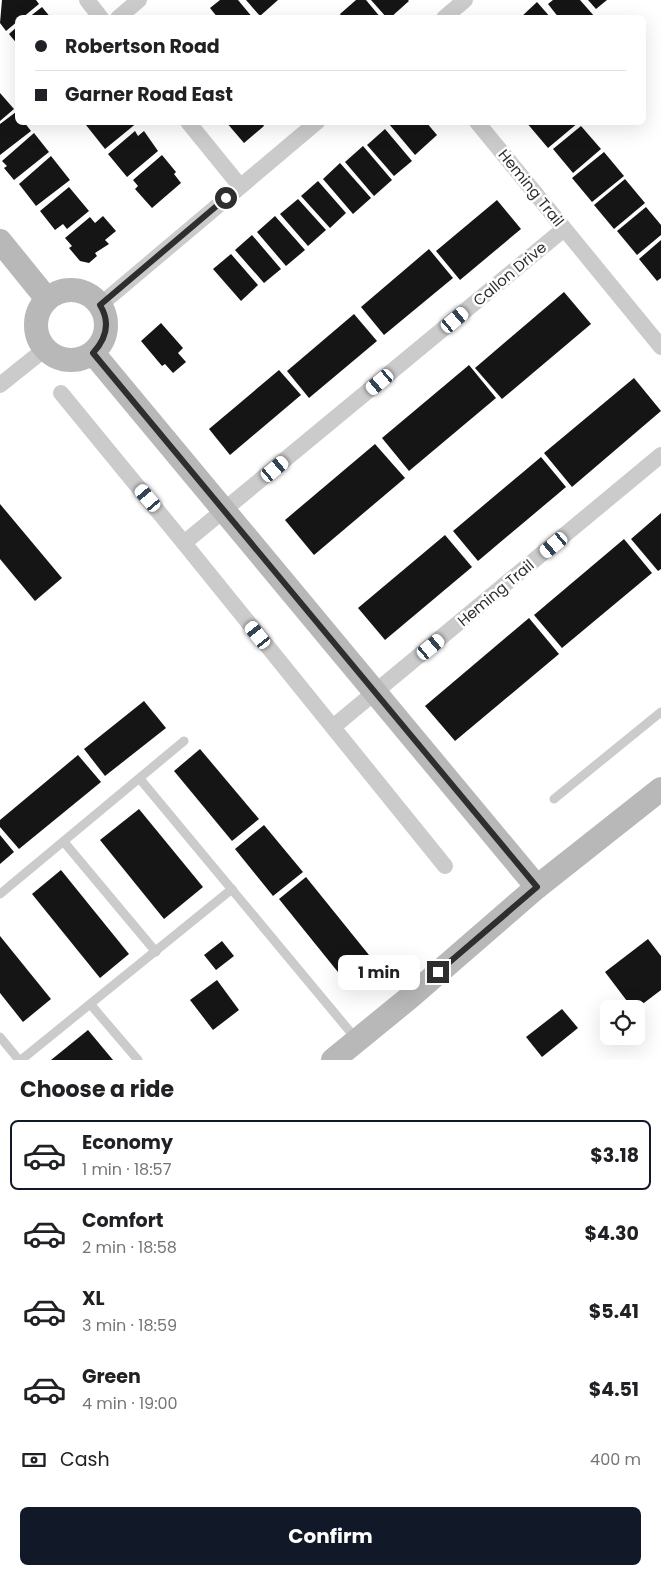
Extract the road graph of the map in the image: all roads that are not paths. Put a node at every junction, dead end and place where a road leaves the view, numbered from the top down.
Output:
1 (87, 0) edge
2 (139, 0) edge
3 (465, 0) edge
4 (99, 15) edge
5 (122, 15) edge
6 (448, 15) edge
7 (190, 125) edge
8 (312, 125) edge
9 (479, 125) edge
10 (240, 186) junction
11 (564, 229) junction
12 (0, 241) edge
13 (47, 299) junction
14 (100, 305) junction
15 (661, 347) edge
16 (45, 349) junction
17 (93, 353) junction
18 (0, 385) edge
19 (61, 393) dead end
20 (661, 455) edge
21 (225, 511) junction
22 (184, 543) junction
23 (377, 692) junction
24 (661, 712) edge
25 (333, 727) junction
26 (184, 741) dead end
27 (140, 779) junction
28 (661, 789) edge
29 (554, 799) dead end
30 (64, 842) junction
31 (445, 866) dead end
32 (537, 887) junction
33 (232, 889) junction
34 (0, 894) edge
35 (156, 952) junction
36 (90, 1005) junction
37 (0, 1037) edge
38 (357, 1040) junction
39 (20, 1060) edge
40 (138, 1060) edge
41 (333, 1060) edge

1 - 4 street
2 - 5 street
3 - 6 street
7 - 10 street
8 - 10 street
9 - 11 street, Heming Trail
10 - 14 street
11 - 15 street, Heming Trail
11 - 21 street, Callon Drive
12 - 13 street
13 - 14 street
13 - 16 street
14 - 17 street
16 - 17 street
16 - 18 street
17 - 21 street
19 - 22 street
20 - 23 street, Heming Trail
21 - 22 street, Callon Drive
21 - 23 street
22 - 25 street
23 - 25 street, Heming Trail
23 - 32 street
24 - 29 lane
25 - 31 street
26 - 27 lane
27 - 30 lane
27 - 33 lane
28 - 32 street
30 - 34 lane
30 - 35 lane
32 - 38 street
33 - 35 lane
33 - 38 lane
35 - 36 lane
36 - 39 lane
36 - 40 lane
37 - 39 lane
38 - 41 street

